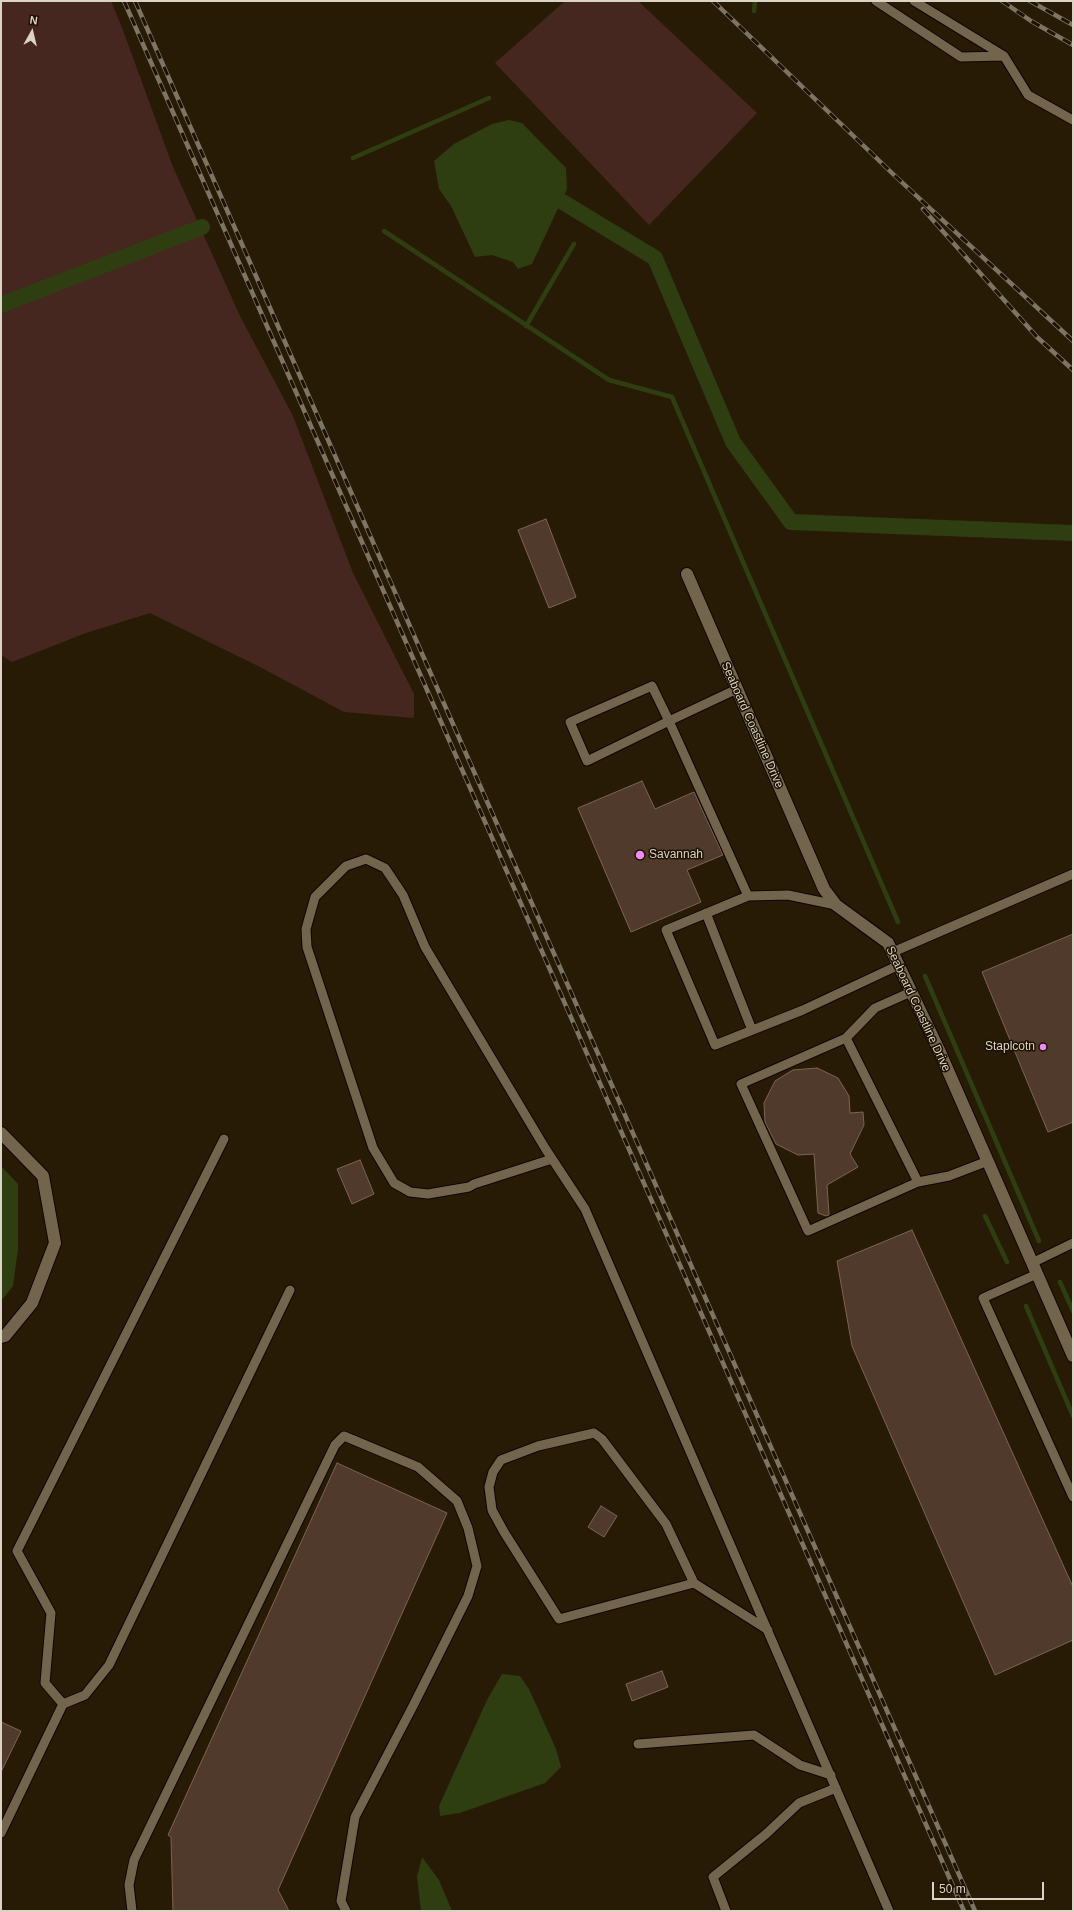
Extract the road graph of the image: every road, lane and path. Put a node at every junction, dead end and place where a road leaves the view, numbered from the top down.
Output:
1 (876, 1) edge
2 (914, 1) edge
3 (1004, 56) junction
4 (1073, 120) edge
5 (687, 574) dead end
6 (737, 689) junction
7 (669, 721) junction
8 (1073, 874) edge
9 (748, 896) junction
10 (836, 905) junction
11 (706, 913) junction
12 (892, 952) junction
13 (899, 965) junction
14 (912, 992) junction
15 (752, 1030) junction
16 (846, 1038) junction
17 (1, 1133) edge
18 (224, 1139) dead end
19 (552, 1159) junction
20 (988, 1161) junction
21 (918, 1182) junction
22 (1073, 1243) edge
23 (1032, 1262) junction
24 (1037, 1274) junction
25 (290, 1290) dead end
26 (1, 1337) edge
27 (1073, 1356) edge
28 (1073, 1497) edge
29 (694, 1583) junction
30 (768, 1630) junction
31 (63, 1704) junction
32 (638, 1744) dead end
33 (831, 1775) junction
34 (836, 1788) junction
35 (1, 1833) edge
36 (132, 1911) edge
37 (346, 1911) edge
38 (726, 1911) edge
39 (889, 1911) edge

1 - 3 lane
2 - 3 lane
3 - 4 lane
5 - 6 street, Seaboard Coastline Drive
6 - 7 lane
6 - 10 street, Seaboard Coastline Drive
7 - 7 lane
7 - 9 lane
8 - 12 lane
9 - 10 lane
9 - 11 lane
10 - 12 street, Seaboard Coastline Drive
11 - 15 lane
11 - 15 lane
12 - 13 street, Seaboard Coastline Drive
13 - 14 street, Seaboard Coastline Drive
13 - 15 lane
14 - 16 lane
14 - 20 street, Seaboard Coastline Drive
16 - 21 lane
16 - 21 lane
17 - 26 street
18 - 31 lane
19 - 19 lane
19 - 30 lane
20 - 21 lane
20 - 23 street, Seaboard Coastline Drive
22 - 23 lane
23 - 24 street, Seaboard Coastline Drive
24 - 27 street, Seaboard Coastline Drive
24 - 28 lane
25 - 31 lane
29 - 29 lane
29 - 30 lane
30 - 33 lane
31 - 35 lane
32 - 33 lane
33 - 34 lane
34 - 38 lane
34 - 39 lane
36 - 37 lane

